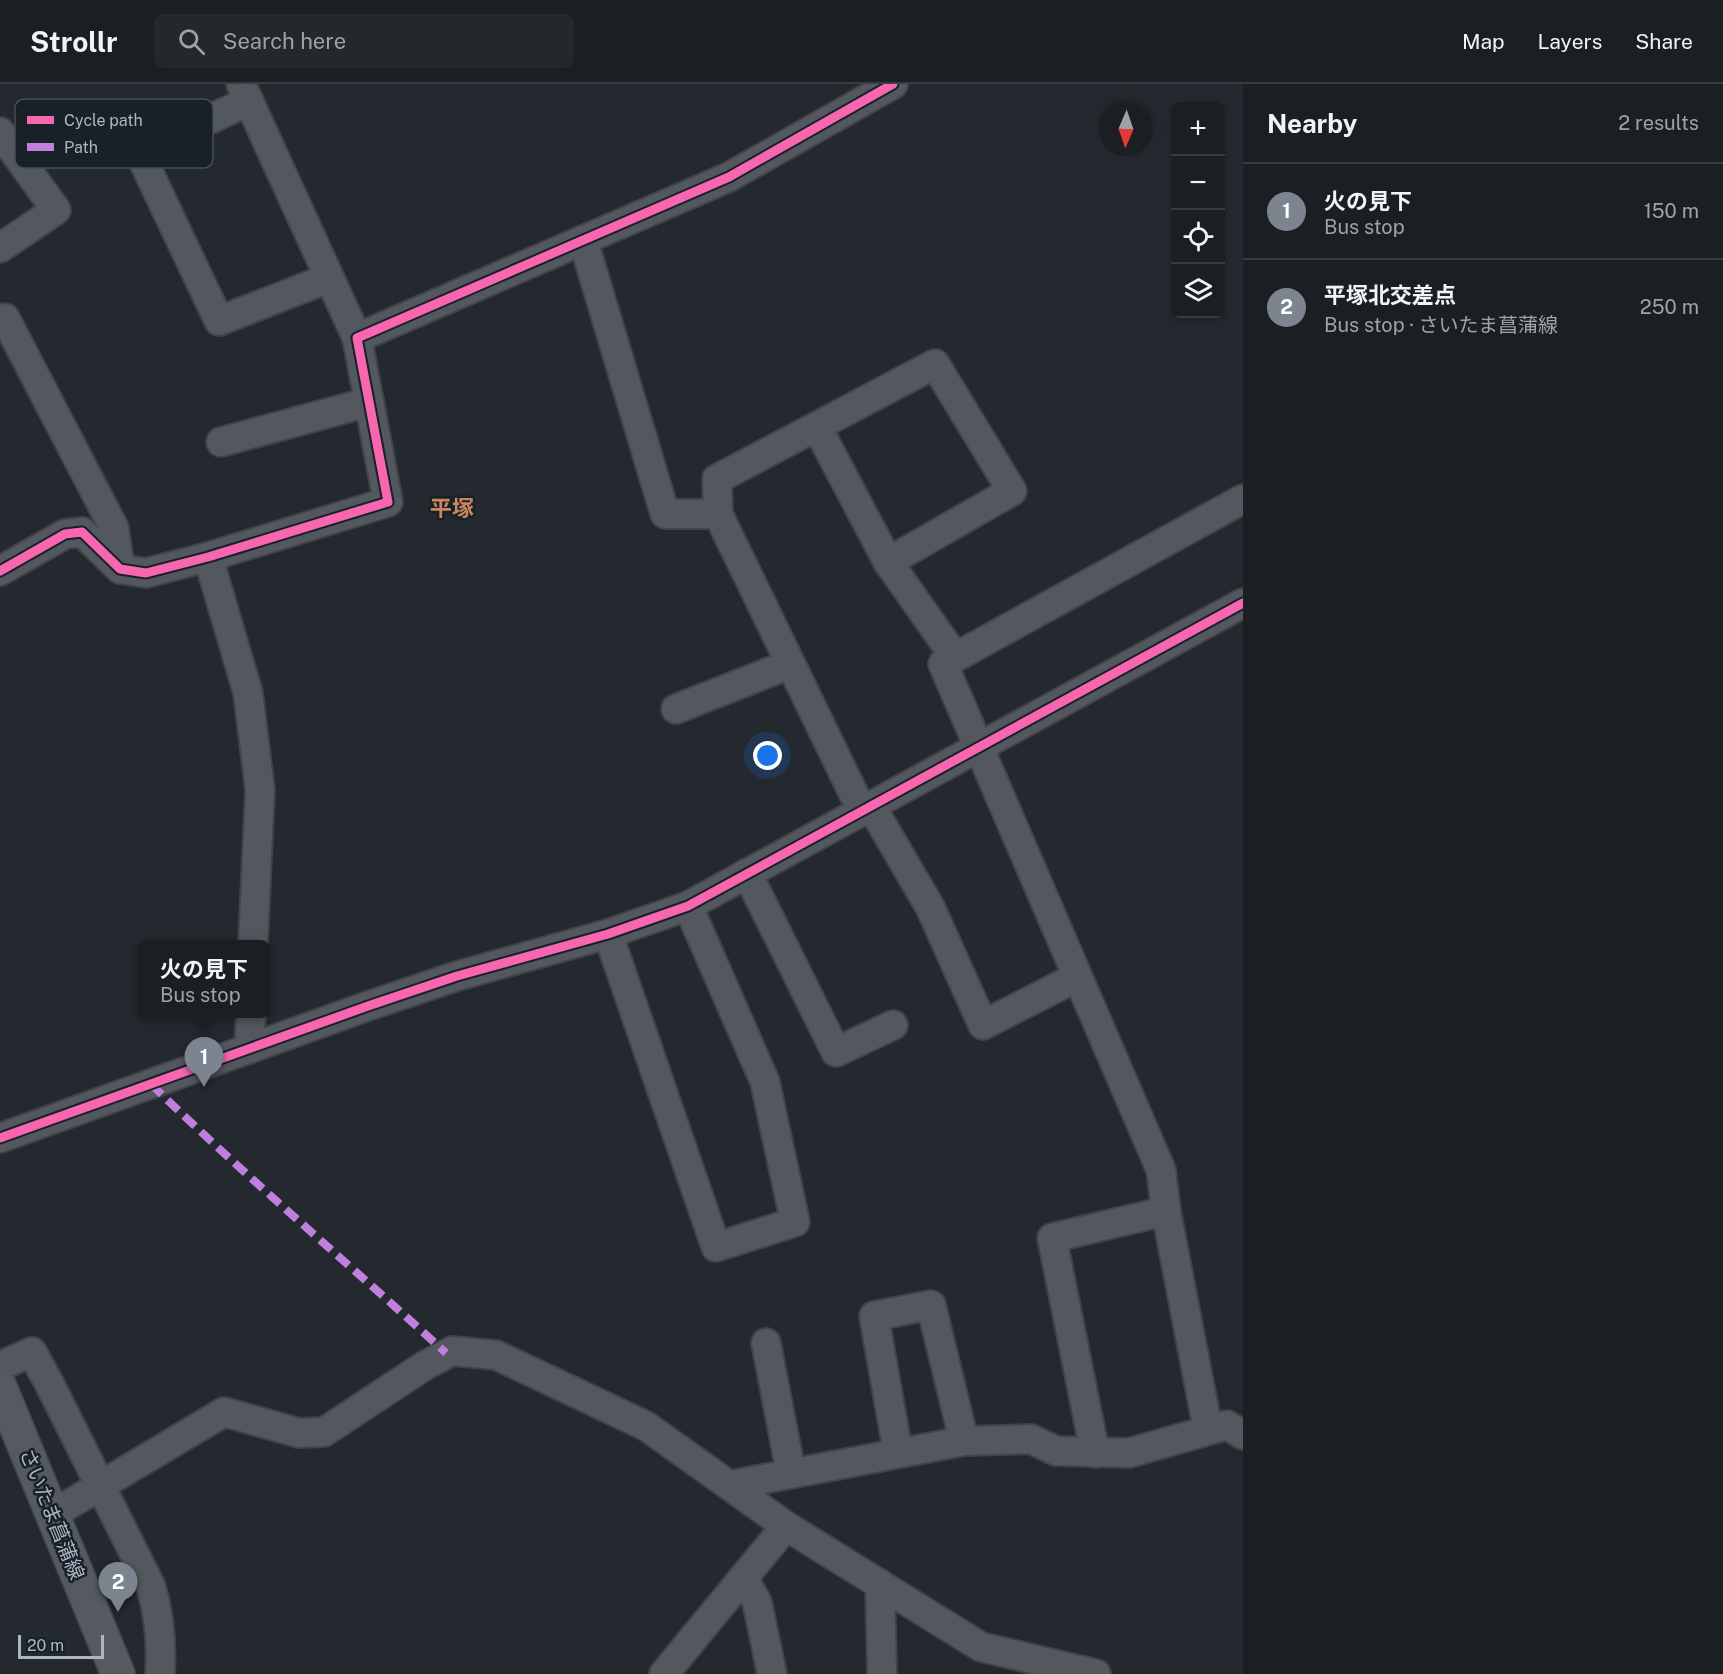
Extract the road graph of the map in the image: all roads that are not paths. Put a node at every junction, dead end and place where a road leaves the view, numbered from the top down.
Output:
1 (893, 84) edge
2 (245, 92) edge
3 (213, 110) edge
4 (0, 132) edge
5 (15, 153) edge
6 (26, 168) edge
7 (147, 168) edge
8 (583, 240) junction
9 (0, 248) edge
10 (329, 278) junction
11 (0, 320) edge
12 (357, 338) junction
13 (369, 402) junction
14 (817, 427) junction
15 (221, 442) dead end
16 (1243, 499) edge
17 (718, 514) junction
18 (208, 557) junction
19 (888, 562) junction
20 (120, 569) junction
21 (0, 571) edge
22 (1243, 603) edge
23 (955, 657) junction
24 (790, 664) junction
25 (676, 709) dead end
26 (977, 747) junction
27 (866, 809) junction
28 (747, 873) junction
29 (688, 906) junction
30 (608, 934) junction
31 (254, 940) edge
32 (1077, 976) junction
33 (250, 1018) edge
34 (893, 1025) dead end
35 (249, 1049) junction
36 (0, 1138) edge
37 (1166, 1211) junction
38 (766, 1343) dead end
39 (0, 1366) edge
40 (0, 1387) edge
41 (1208, 1430) junction
42 (1243, 1435) edge
43 (964, 1441) junction
44 (898, 1453) junction
45 (1095, 1453) junction
46 (791, 1473) junction
47 (101, 1485) junction
48 (731, 1485) junction
49 (53, 1514) junction
50 (786, 1526) junction
51 (743, 1578) junction
52 (880, 1584) junction
53 (118, 1674) edge
54 (160, 1674) edge
55 (664, 1674) edge
56 (772, 1674) edge
57 (882, 1674) edge
58 (1096, 1674) edge

1 - 8 street
2 - 3 street
2 - 10 street
4 - 5 street
6 - 9 street
7 - 10 street
8 - 12 street
8 - 17 street
10 - 12 street
11 - 20 street
12 - 13 street
13 - 15 street
13 - 18 street
14 - 17 street
14 - 19 street
14 - 19 street
16 - 23 street
17 - 24 street
18 - 20 street
18 - 31 street
19 - 23 street
20 - 21 street
22 - 26 street
23 - 26 street
24 - 25 street
24 - 27 street
26 - 27 street
26 - 32 street
27 - 28 street
27 - 32 street
28 - 29 street
28 - 34 street
29 - 30 street
29 - 30 street
30 - 35 street
32 - 37 street
33 - 35 street
35 - 36 street
37 - 41 street
37 - 45 street
38 - 46 street
39 - 47 street
40 - 49 main road, さいたま菖蒲線
41 - 42 street
41 - 45 street
43 - 44 street
43 - 44 street
43 - 45 street
44 - 46 street
46 - 48 street
47 - 48 street
47 - 49 street
47 - 54 street
48 - 50 street
49 - 53 main road, さいたま菖蒲線
50 - 51 street
50 - 52 street
51 - 55 street
51 - 56 street
52 - 57 street
52 - 58 street

